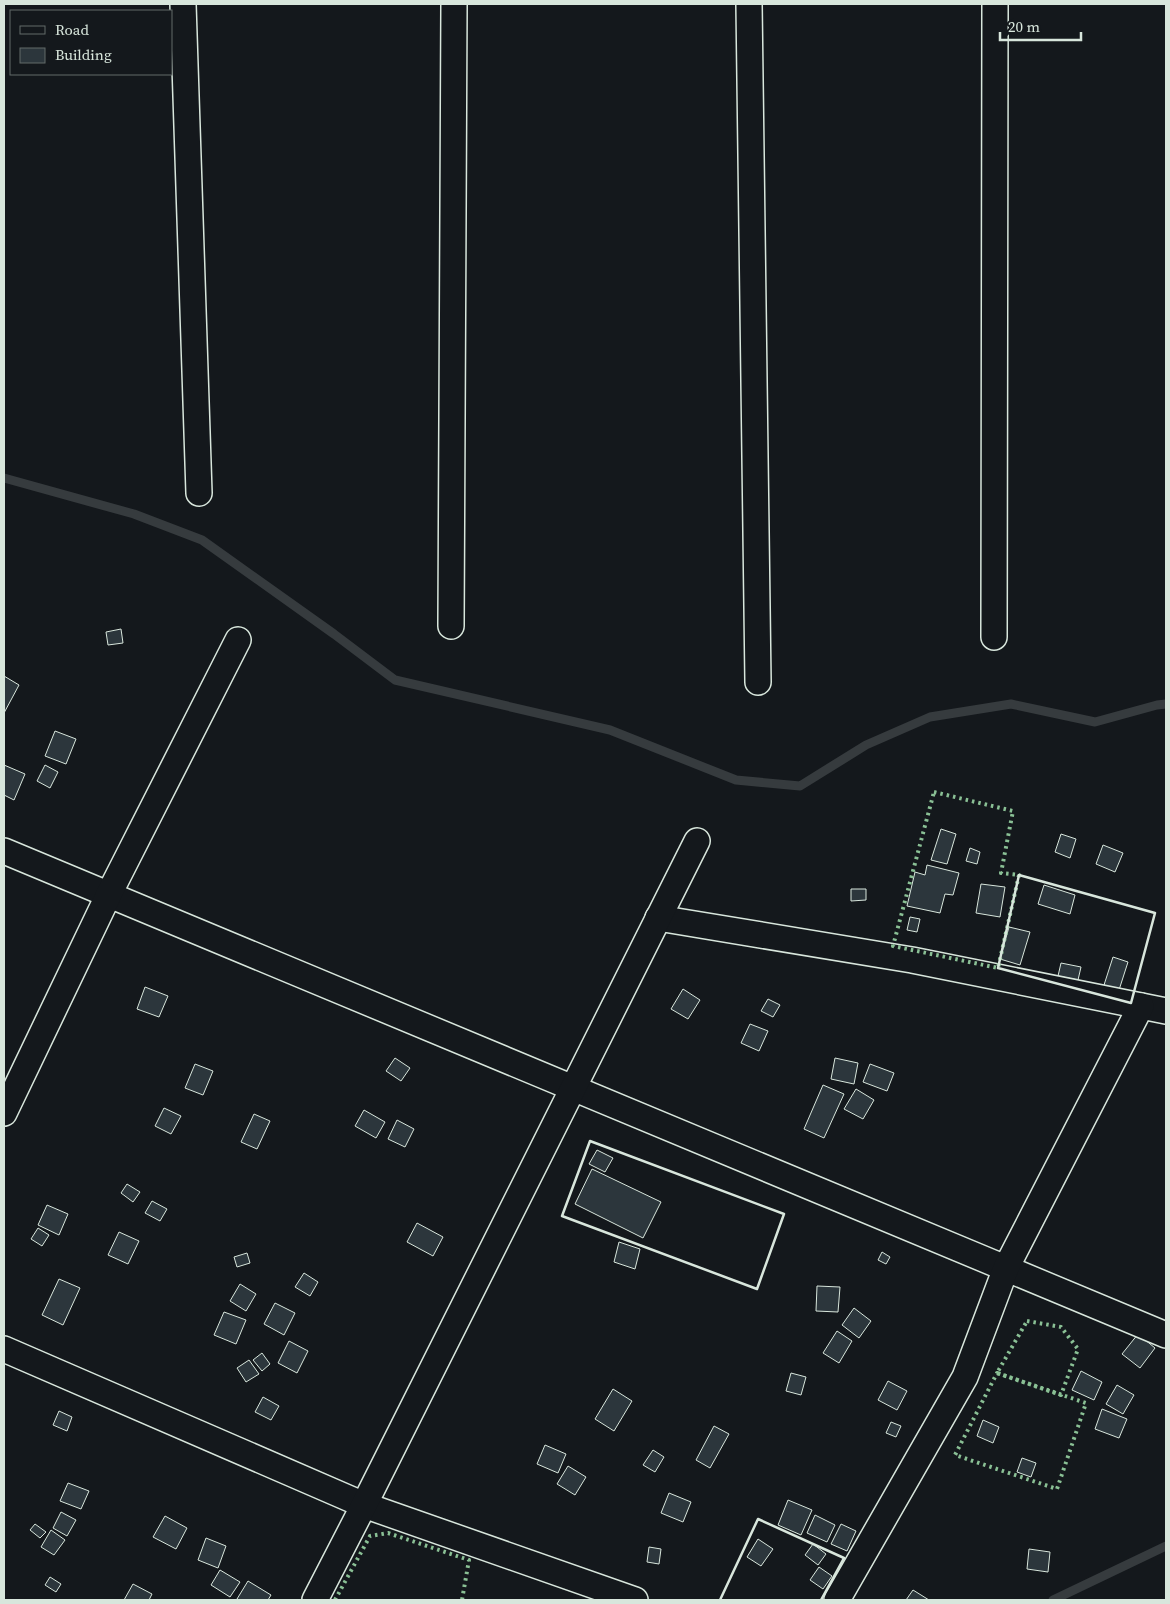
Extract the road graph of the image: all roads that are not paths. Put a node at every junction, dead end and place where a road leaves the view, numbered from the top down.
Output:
1 (183, 4) edge
2 (454, 4) edge
3 (749, 4) edge
4 (996, 4) edge
5 (199, 493) dead end
6 (451, 626) dead end
7 (994, 637) dead end
8 (238, 640) dead end
9 (758, 682) dead end
10 (696, 841) dead end
11 (4, 851) edge
12 (109, 894) junction
13 (658, 918) junction
14 (1142, 1006) junction
15 (1166, 1011) edge
16 (572, 1087) junction
17 (4, 1113) edge
18 (1006, 1268) junction
19 (1166, 1335) edge
20 (4, 1349) edge
21 (364, 1505) junction
22 (315, 1600) edge
23 (635, 1600) edge
24 (837, 1600) edge

1 - 5 street
2 - 6 street
3 - 9 street
4 - 7 street
8 - 12 street
10 - 13 street
11 - 12 street
12 - 16 street
12 - 17 street
13 - 14 street
13 - 16 street
14 - 15 street
14 - 18 street
16 - 18 street
16 - 21 street
18 - 19 street
18 - 24 street
20 - 21 street
21 - 22 street
21 - 23 street

